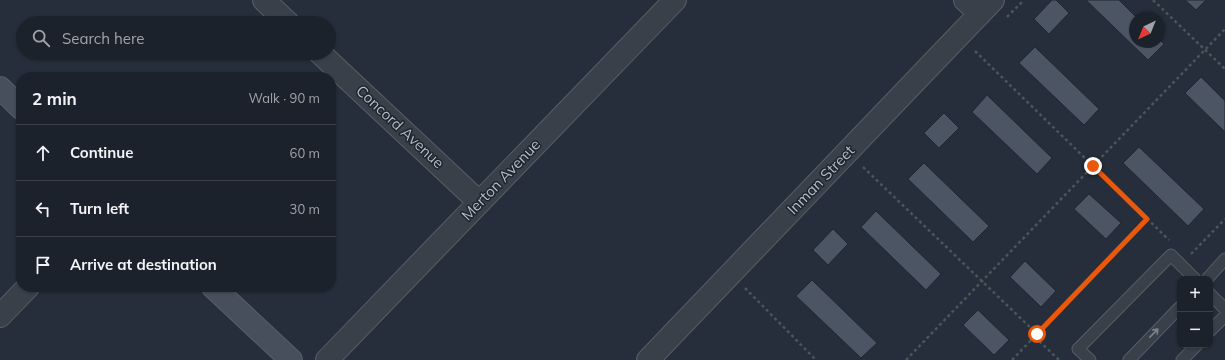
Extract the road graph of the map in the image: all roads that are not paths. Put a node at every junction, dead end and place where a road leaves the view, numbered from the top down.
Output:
1 (264, 0) edge
2 (674, 0) edge
3 (979, 5) edge
4 (281, 16) edge
5 (327, 60) edge
6 (0, 88) edge
7 (16, 103) edge
8 (479, 202) junction
9 (1225, 259) edge
10 (1192, 276) edge
11 (1210, 276) edge
12 (23, 292) edge
13 (218, 292) edge
14 (1213, 297) edge
15 (1225, 309) edge
16 (1177, 310) edge
17 (0, 316) edge
18 (1225, 316) edge
19 (1213, 328) edge
20 (1194, 348) edge
21 (291, 360) edge
22 (327, 360) edge
23 (648, 360) edge
24 (1090, 360) edge
25 (1129, 360) edge
26 (1182, 360) edge

1 - 4 street
2 - 8 street, Merton Avenue
3 - 23 street, Inman Street
5 - 8 street, Concord Avenue
6 - 7 street
8 - 22 street, Merton Avenue
9 - 11 lane
10 - 24 lane
12 - 17 street
13 - 21 street
14 - 15 lane
25 -> 16 lane
18 - 19 lane
20 - 26 lane

